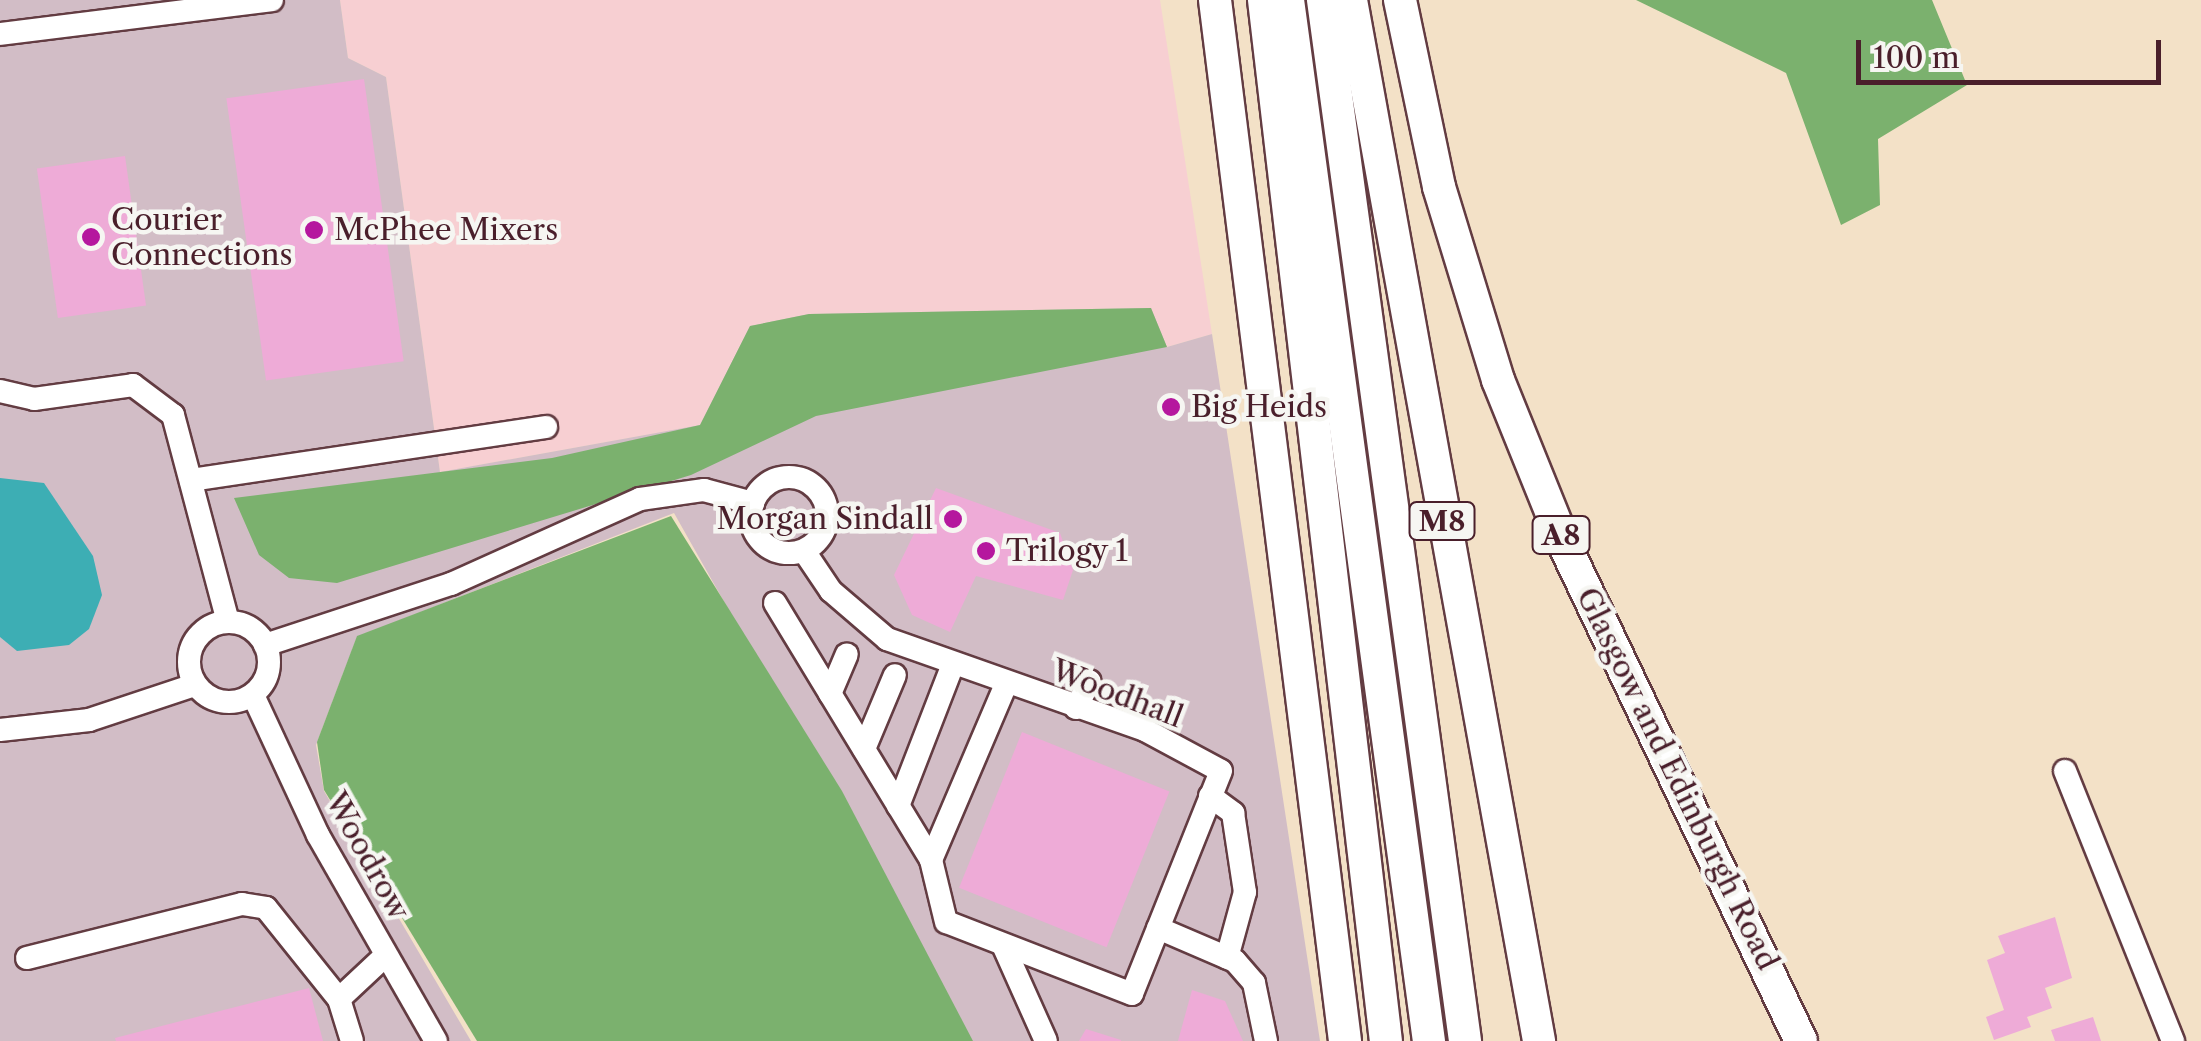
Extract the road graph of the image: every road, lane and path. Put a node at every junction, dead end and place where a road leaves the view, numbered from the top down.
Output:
1 (272, 0) edge
2 (1215, 0) edge
3 (1264, 0) edge
4 (1288, 0) edge
5 (1324, 0) edge
6 (1351, 0) edge
7 (1400, 0) edge
8 (0, 34) edge
9 (0, 392) edge
10 (546, 427) dead end
11 (190, 480) junction
12 (753, 503) junction
13 (804, 551) junction
14 (775, 603) dead end
15 (228, 622) junction
16 (266, 645) junction
17 (847, 654) dead end
18 (963, 660) junction
19 (1379, 665) junction
20 (896, 675) dead end
21 (1090, 682) dead end
22 (1006, 684) junction
23 (194, 685) junction
24 (830, 694) junction
25 (253, 695) junction
26 (1155, 707) dead end
27 (1076, 708) junction
28 (0, 730) edge
29 (1145, 730) junction
30 (864, 750) junction
31 (2065, 772) dead end
32 (1210, 796) junction
33 (898, 806) junction
34 (931, 860) junction
35 (1158, 928) junction
36 (1003, 945) junction
37 (386, 954) junction
38 (28, 958) dead end
39 (1227, 958) junction
40 (339, 999) junction
41 (352, 1041) edge
42 (436, 1041) edge
43 (1046, 1041) edge
44 (1266, 1041) edge
45 (1345, 1041) edge
46 (1386, 1041) edge
47 (1406, 1041) edge
48 (1429, 1041) edge
49 (1465, 1041) edge
50 (1539, 1041) edge
51 (1801, 1041) edge
52 (2173, 1041) edge

1 - 8 street
2 - 45 highway
3 - 46 highway
4 - 19 highway, M8
5 - 49 highway, M8
6 - 50 highway, M8
7 - 51 highway, Glasgow and Edinburgh Road / A8
9 - 11 street
10 - 11 street
11 - 15 street
12 - 13 street
12 - 13 street
12 - 16 street
13 - 18 street, Woodhall
14 - 24 street
15 - 16 street
15 - 23 street
16 - 25 street
17 - 24 street
18 - 22 street, Woodhall
18 - 33 street
19 - 47 highway
19 - 48 highway, M8
20 - 30 street
21 - 27 street
22 - 27 street, Woodhall
22 - 34 street
23 - 25 street
23 - 28 street
24 - 30 street
25 - 37 street, Woodrow
26 - 29 street
27 - 29 street, Woodhall
29 - 32 street, Woodhall
30 - 33 street
31 - 52 street
32 - 35 street, Woodhall
32 - 39 street
33 - 34 street
34 - 36 street, Woodhall
35 - 36 street, Woodhall
35 - 39 street
36 - 43 street
37 - 40 street
37 - 42 street, Woodrow
38 - 40 street
39 - 44 street
40 - 41 street

